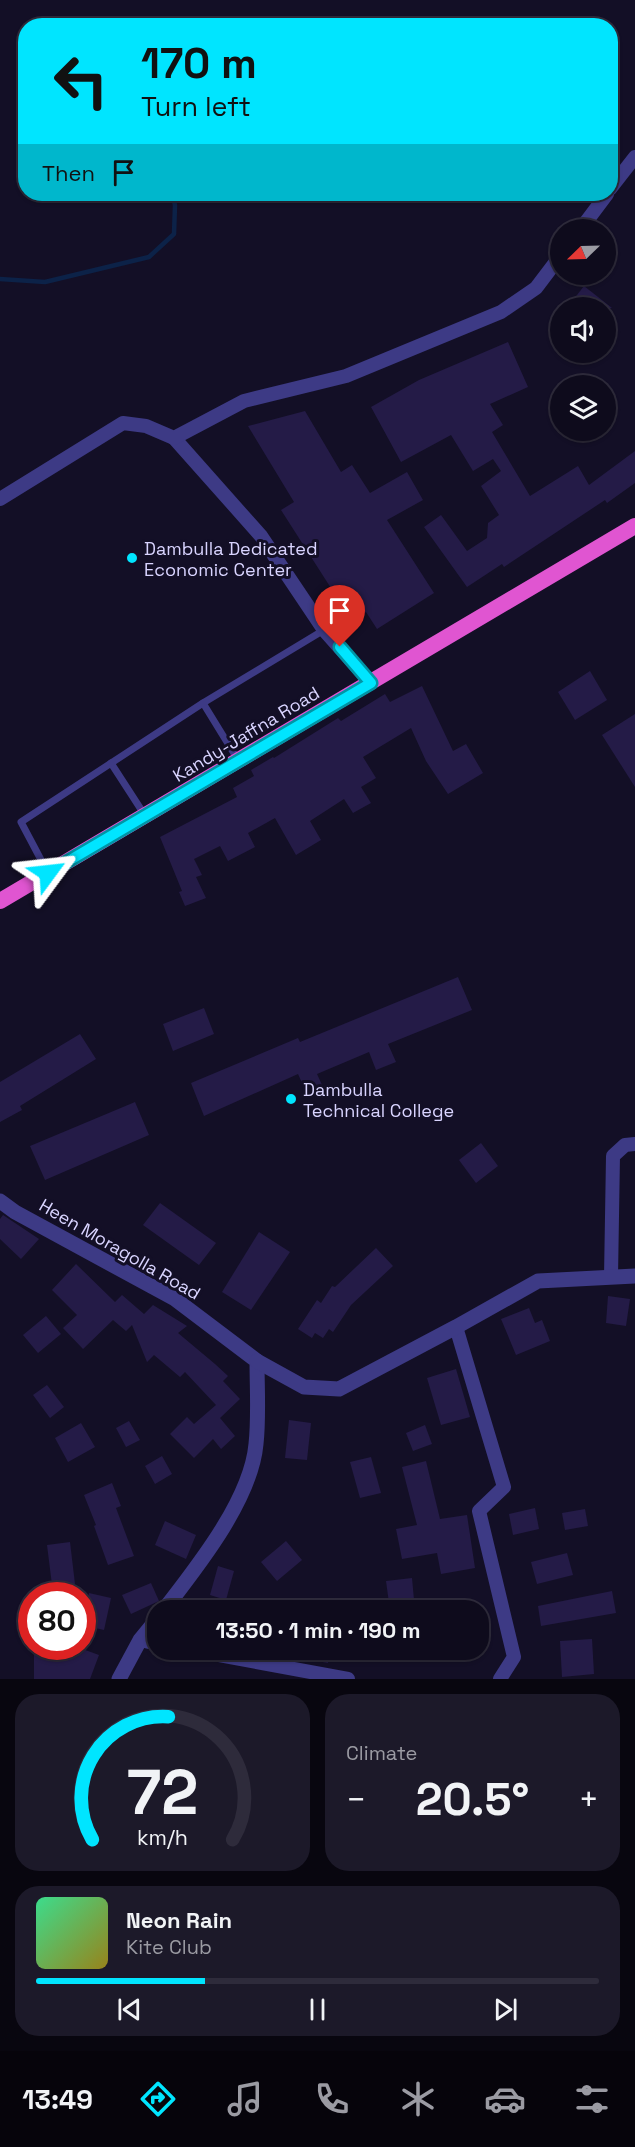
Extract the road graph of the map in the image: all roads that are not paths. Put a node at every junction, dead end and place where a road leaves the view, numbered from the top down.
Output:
1 (635, 157) edge
2 (618, 179) edge
3 (603, 201) edge
4 (589, 219) edge
5 (550, 270) edge
6 (174, 438) junction
7 (0, 499) edge
8 (635, 526) edge
9 (324, 630) junction
10 (371, 683) junction
11 (203, 703) junction
12 (239, 761) junction
13 (111, 763) junction
14 (146, 816) junction
15 (48, 873) junction
16 (0, 901) edge
17 (635, 1144) edge
18 (0, 1201) edge
19 (635, 1276) edge
20 (611, 1277) junction
21 (456, 1327) junction
22 (257, 1361) junction
23 (171, 1600) edge
24 (147, 1631) edge
25 (140, 1640) junction
26 (147, 1642) edge
27 (246, 1660) edge
28 (119, 1679) edge
29 (348, 1679) edge
30 (500, 1679) edge

1 - 2 street
3 - 4 street
5 - 6 street
6 - 7 street
6 - 9 street
8 - 10 highway, Kandy-Jaffna Road
9 - 10 street
9 - 11 lane
10 - 12 highway, Kandy-Jaffna Road
11 - 12 lane
11 - 13 lane
12 - 14 highway, Kandy-Jaffna Road
13 - 14 lane
13 - 15 lane
14 - 15 highway, Kandy-Jaffna Road
15 - 16 highway, Kandy-Jaffna Road
17 - 20 street
18 - 22 street, Heen Moragolla Road
19 - 20 street, Heen Moragolla Road
20 - 21 street, Heen Moragolla Road
21 - 22 street, Heen Moragolla Road
21 - 30 street
22 - 23 street
24 - 25 street
25 - 26 street
25 - 28 street
27 - 29 street

